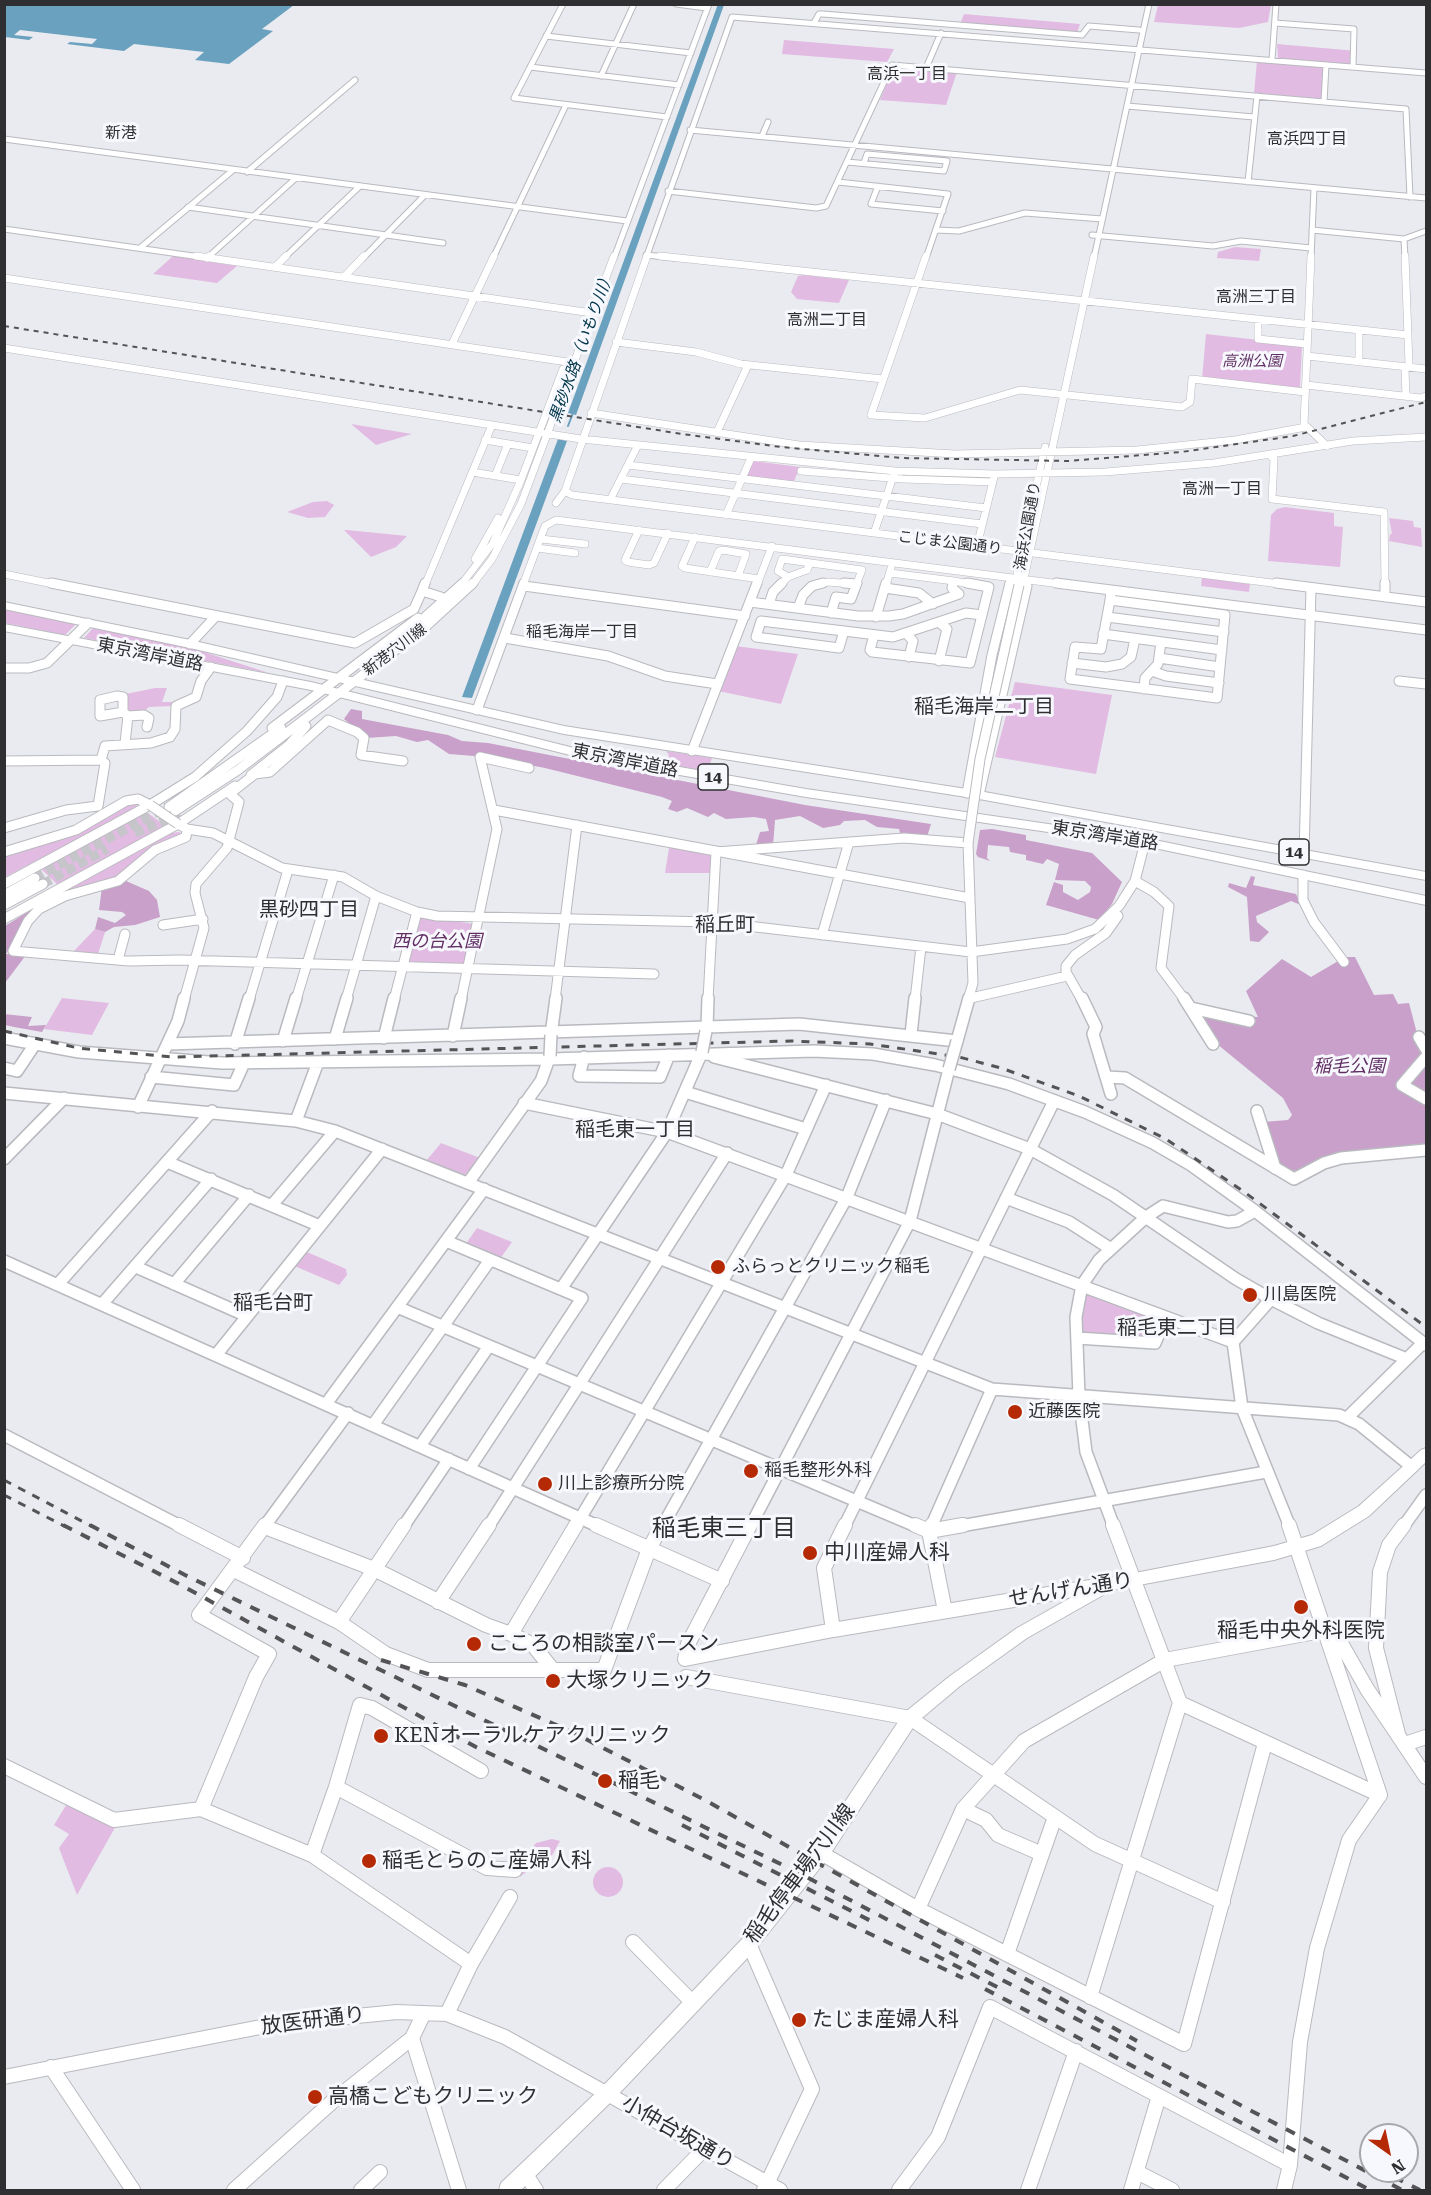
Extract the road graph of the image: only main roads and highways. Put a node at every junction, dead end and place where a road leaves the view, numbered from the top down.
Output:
1 (4, 605) edge
2 (4, 627) edge
3 (330, 684) junction
4 (354, 690) junction
5 (607, 738) junction
6 (718, 755) junction
7 (658, 767) junction
8 (762, 785) junction
9 (1348, 862) junction
10 (1426, 876) edge
11 (1422, 900) edge
12 (1426, 1454) edge
13 (1109, 1584) joint
14 (508, 2190) edge

1 - 3 highway, 東京湾岸道路 / 14
2 - 3 highway, 東京湾岸道路 / 14
3 - 4 highway, 東京湾岸道路 / 14
3 - 4 highway
4 - 5 highway, 東京湾岸道路 / 14
4 - 7 highway, 東京湾岸道路 / 14
5 - 6 highway, 東京湾岸道路 / 14
5 - 7 highway
6 - 8 highway
6 - 9 highway, 東京湾岸道路 / 14
7 - 8 highway, 東京湾岸道路 / 14
8 - 11 highway, 東京湾岸道路 / 14
9 - 10 highway, 東京湾岸道路 / 14
9 - 11 highway
12 - 13 main road, せんげん通り
13 - 14 main road, 稲毛停車場穴川線

